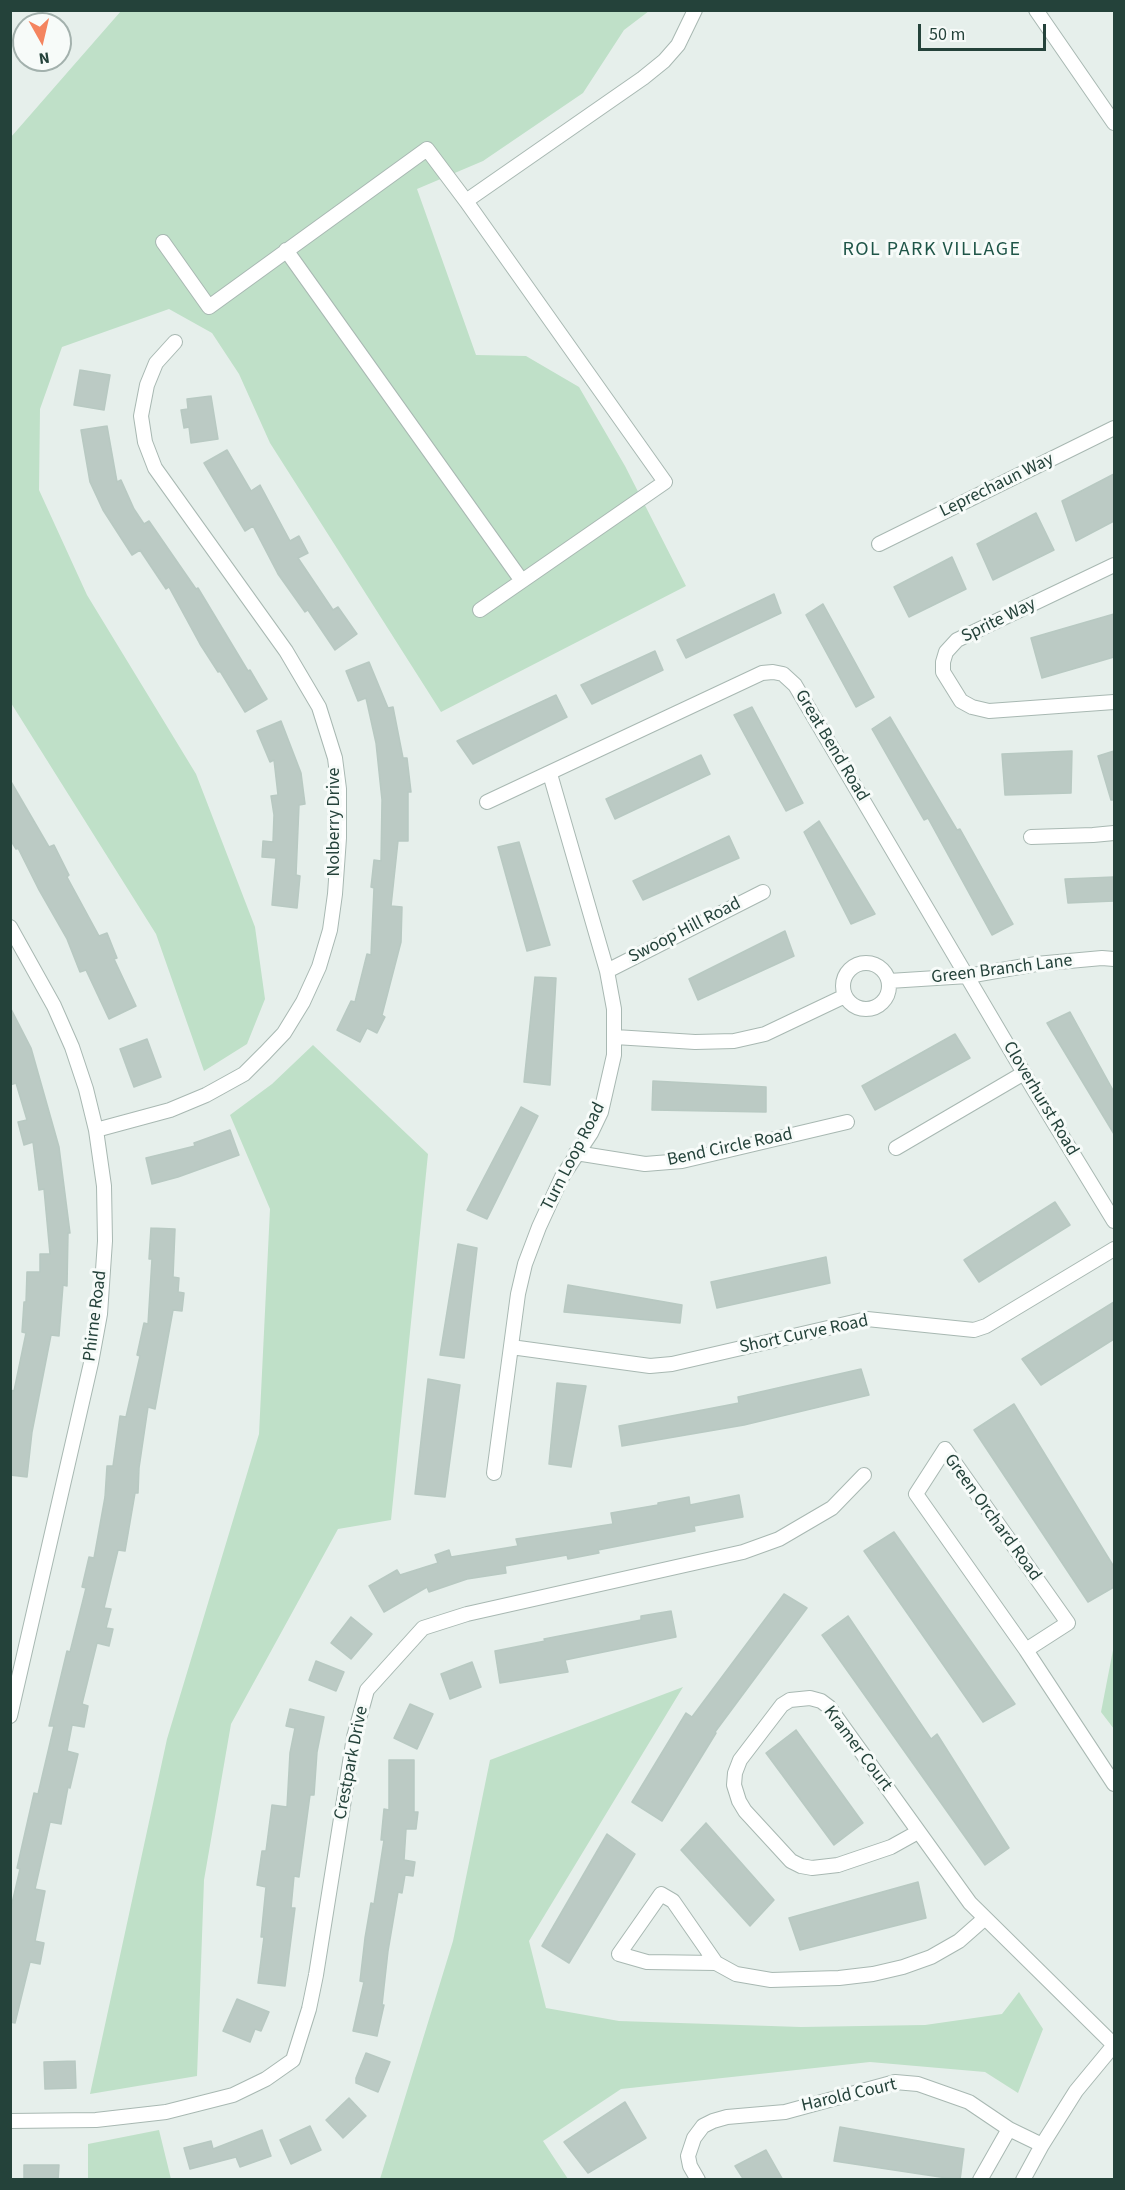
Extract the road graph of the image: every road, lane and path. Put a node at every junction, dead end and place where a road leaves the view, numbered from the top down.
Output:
1 (696, 10) edge
2 (1036, 10) edge
3 (1112, 115) edge
4 (466, 201) junction
5 (163, 242) dead end
6 (286, 250) junction
7 (175, 342) dead end
8 (1114, 428) edge
9 (879, 544) dead end
10 (1114, 565) edge
11 (522, 581) junction
12 (480, 610) dead end
13 (1114, 702) edge
14 (549, 774) junction
15 (487, 802) dead end
16 (1114, 833) edge
17 (1031, 837) dead end
18 (763, 892) dead end
19 (10, 927) edge
20 (1114, 959) edge
21 (607, 971) junction
22 (968, 976) junction
23 (889, 981) junction
24 (844, 996) junction
25 (615, 1037) junction
26 (1024, 1073) junction
27 (847, 1122) dead end
28 (96, 1130) junction
29 (896, 1148) dead end
30 (576, 1153) junction
31 (1114, 1221) edge
32 (1114, 1249) edge
33 (511, 1347) junction
34 (494, 1473) dead end
35 (864, 1475) dead end
36 (1026, 1650) junction
37 (16, 1667) edge
38 (10, 1716) edge
39 (1114, 1784) edge
40 (918, 1832) junction
41 (984, 1918) junction
42 (716, 1963) junction
43 (1114, 2045) edge
44 (10, 2121) edge
45 (1009, 2129) junction
46 (1042, 2145) junction
47 (698, 2180) edge
48 (980, 2180) edge
49 (1023, 2180) edge

1 - 4 street
2 - 3 street
4 - 6 street
4 - 11 street
5 - 6 street
6 - 11 street
7 - 28 street, Nolberry Drive
8 - 9 street, Leprechaun Way
10 - 13 street, Sprite Way
11 - 12 street
14 - 15 street, Great Bend Road
14 - 21 street, Turn Loop Road
14 - 22 street, Great Bend Road
16 - 17 street
18 - 21 street, Swoop Hill Road
19 - 28 street, Phirne Road
20 - 22 street, Green Branch Lane
21 - 25 street, Turn Loop Road
22 - 23 street, Green Branch Lane
22 - 26 street, Cloverhurst Road
23 - 24 street
23 - 24 street
24 - 25 street
25 - 30 street, Turn Loop Road
26 - 29 street
26 - 31 street, Cloverhurst Road
27 - 30 street, Bend Circle Road
28 - 37 street, Phirne Road
30 - 33 street, Turn Loop Road
32 - 33 street, Short Curve Road
33 - 34 street, Turn Loop Road
35 - 44 street, Crestpark Drive
36 - 36 street, Green Orchard Road
36 - 39 street, Green Orchard Road
37 - 38 street, Phirne Road
40 - 40 street, Kramer Court
40 - 41 street, Kramer Court
41 - 42 street
41 - 43 street, Kramer Court
42 - 42 street
43 - 46 street
45 - 46 street, Harold Court
45 - 47 street, Harold Court
45 - 48 street
46 - 49 street

